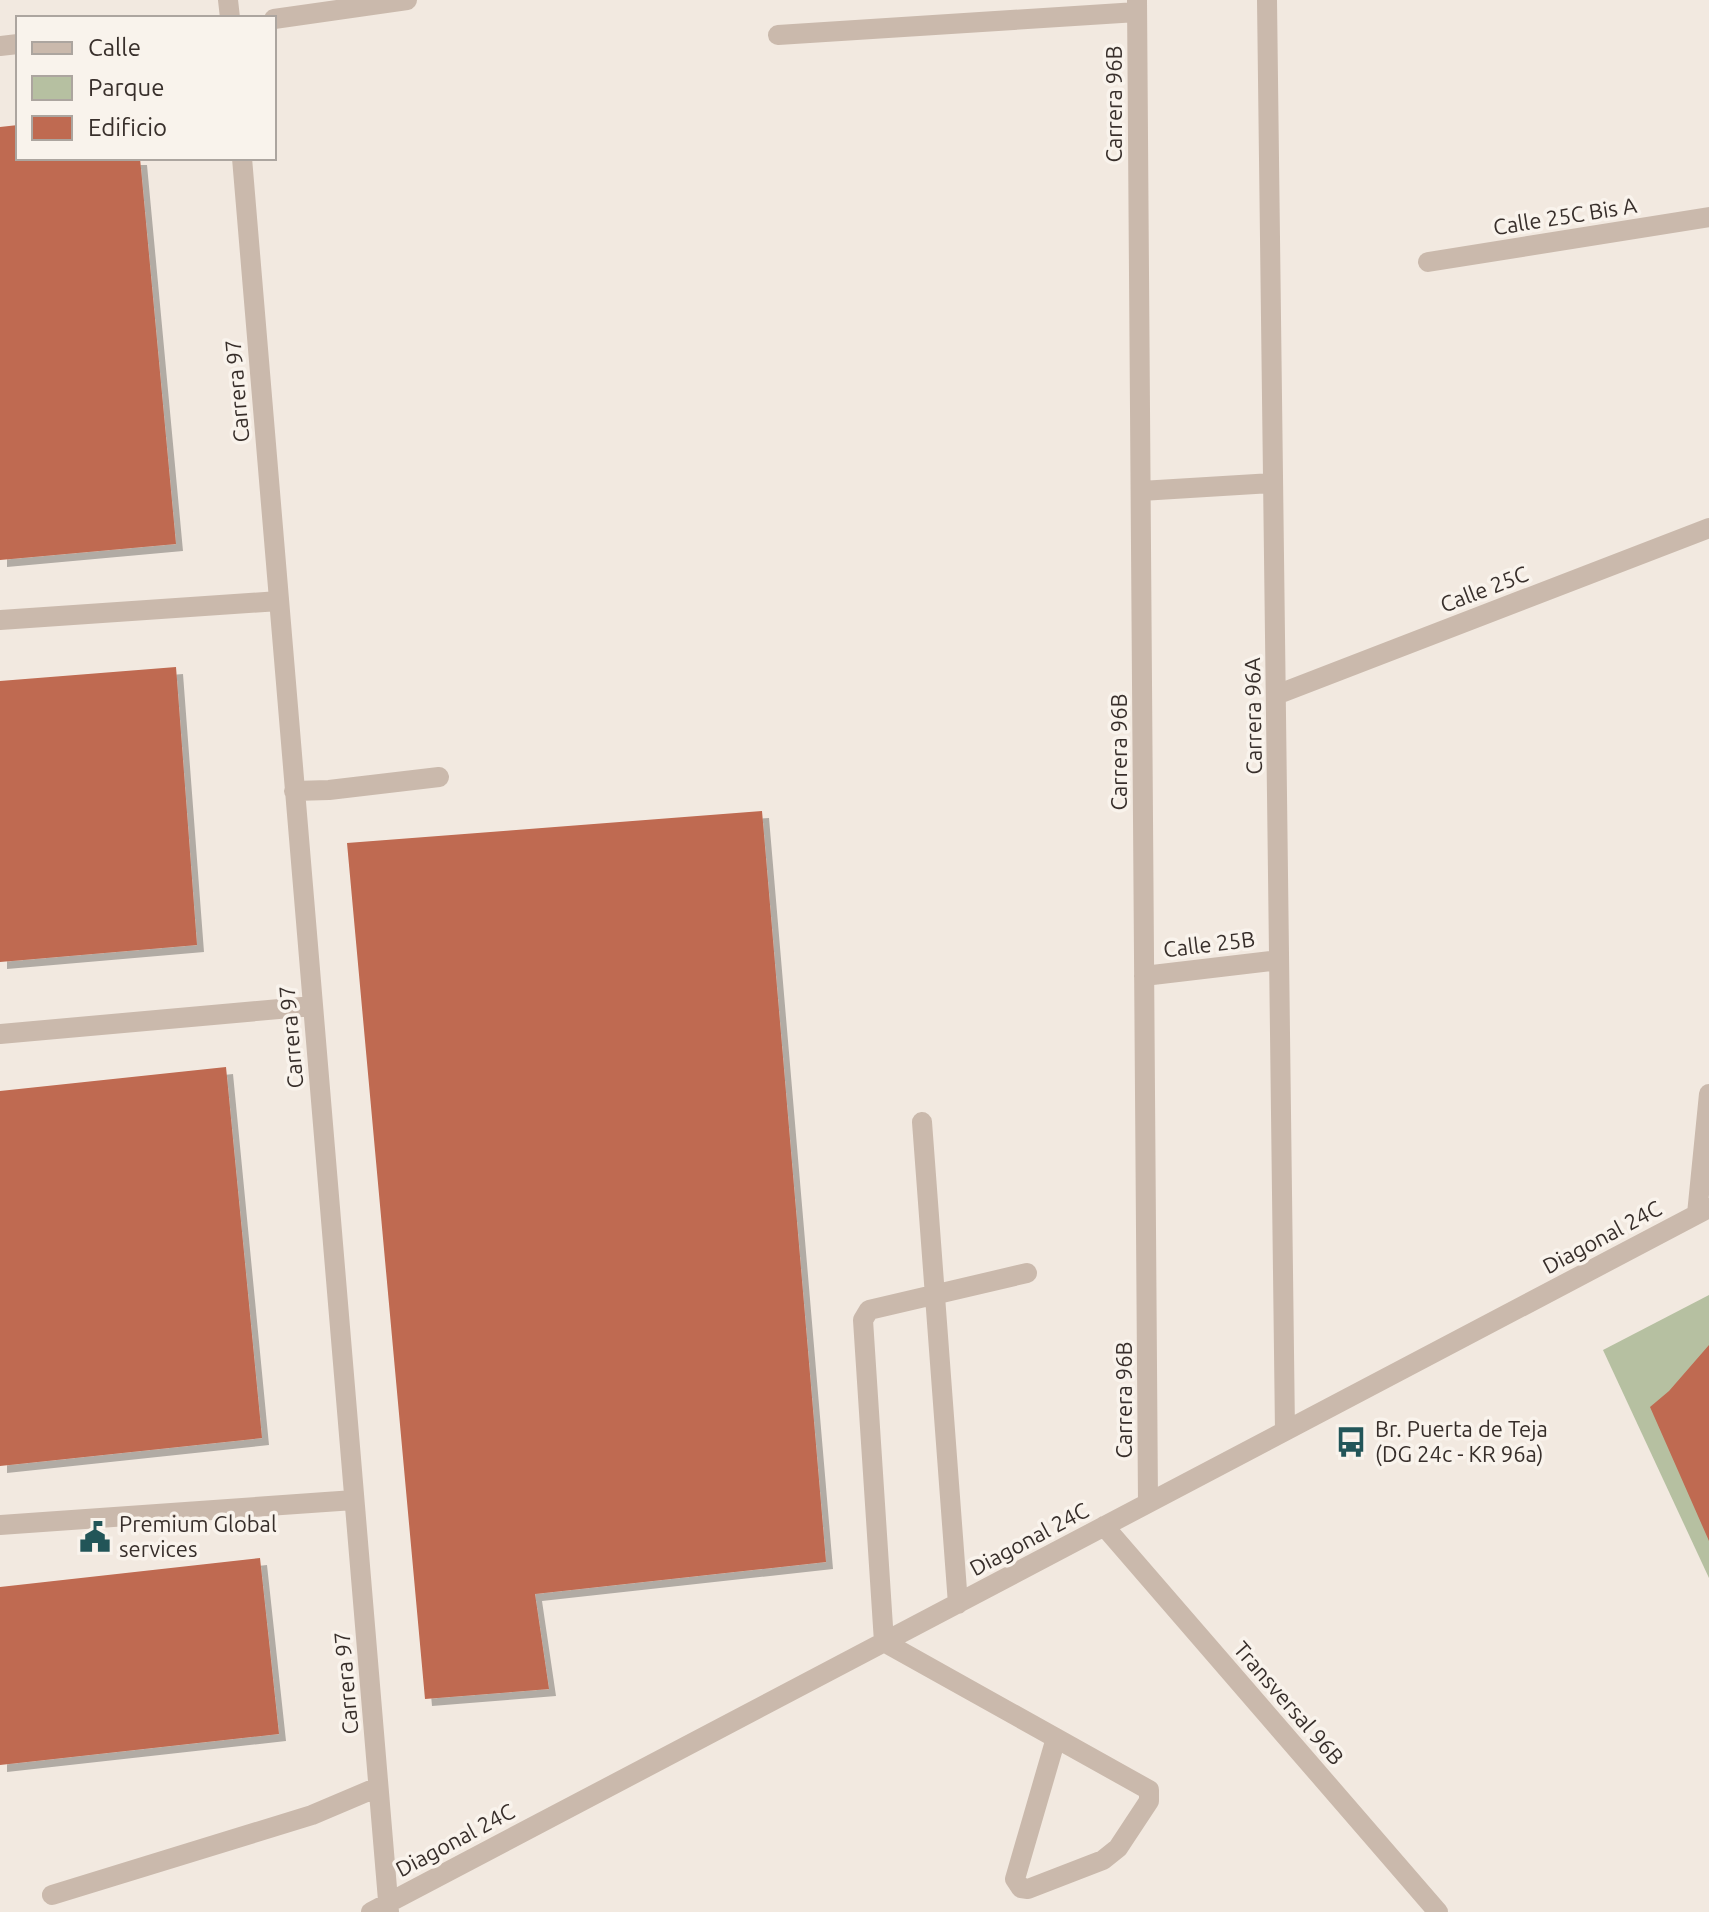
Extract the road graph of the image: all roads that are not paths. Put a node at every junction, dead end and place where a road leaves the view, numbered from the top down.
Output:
1 (407, 0) edge
2 (1267, 0) edge
3 (1137, 6) edge
4 (276, 19) edge
5 (778, 35) dead end
6 (242, 160) edge
7 (1709, 217) edge
8 (1428, 262) dead end
9 (1273, 483) junction
10 (1141, 491) junction
11 (1709, 528) edge
12 (279, 601) junction
13 (0, 620) edge
14 (1276, 695) junction
15 (439, 777) dead end
16 (294, 791) junction
17 (1279, 960) junction
18 (1144, 976) junction
19 (313, 1006) junction
20 (0, 1034) edge
21 (1709, 1094) edge
22 (922, 1122) dead end
23 (1703, 1211) edge
24 (1027, 1273) dead end
25 (935, 1294) junction
26 (1285, 1431) junction
27 (354, 1500) junction
28 (1148, 1503) junction
29 (0, 1525) edge
30 (1104, 1526) junction
31 (958, 1604) junction
32 (884, 1642) junction
33 (1056, 1738) junction
34 (378, 1787) junction
35 (52, 1895) dead end
36 (383, 1909) edge
37 (1438, 1912) edge

1 - 4 street
2 - 9 street, Carrera 96A
3 - 5 street
3 - 10 street, Carrera 96B
6 - 12 street, Carrera 97
7 - 8 street, Calle 25C Bis A
9 - 10 street
9 - 14 street, Carrera 96A
10 - 18 street, Carrera 96B
11 - 14 street, Calle 25C
12 - 13 street
12 - 16 street, Carrera 97
14 - 17 street, Carrera 96A
15 - 16 street
16 - 19 street, Carrera 97
17 - 18 street, Calle 25B
17 - 26 street, Carrera 96A
18 - 28 street, Carrera 96B
19 - 20 street
19 - 27 street, Carrera 97
21 - 23 street
22 - 25 street
23 - 26 street, Diagonal 24C
24 - 25 street
25 - 31 street
25 - 32 street
26 - 28 street, Diagonal 24C
27 - 29 street
27 - 34 street, Carrera 97
28 - 30 street, Diagonal 24C
30 - 31 street, Diagonal 24C
30 - 37 street, Transversal 96B
31 - 32 street, Diagonal 24C
32 - 33 street
32 - 36 street, Diagonal 24C
33 - 33 street
34 - 35 street
34 - 36 street, Carrera 97

